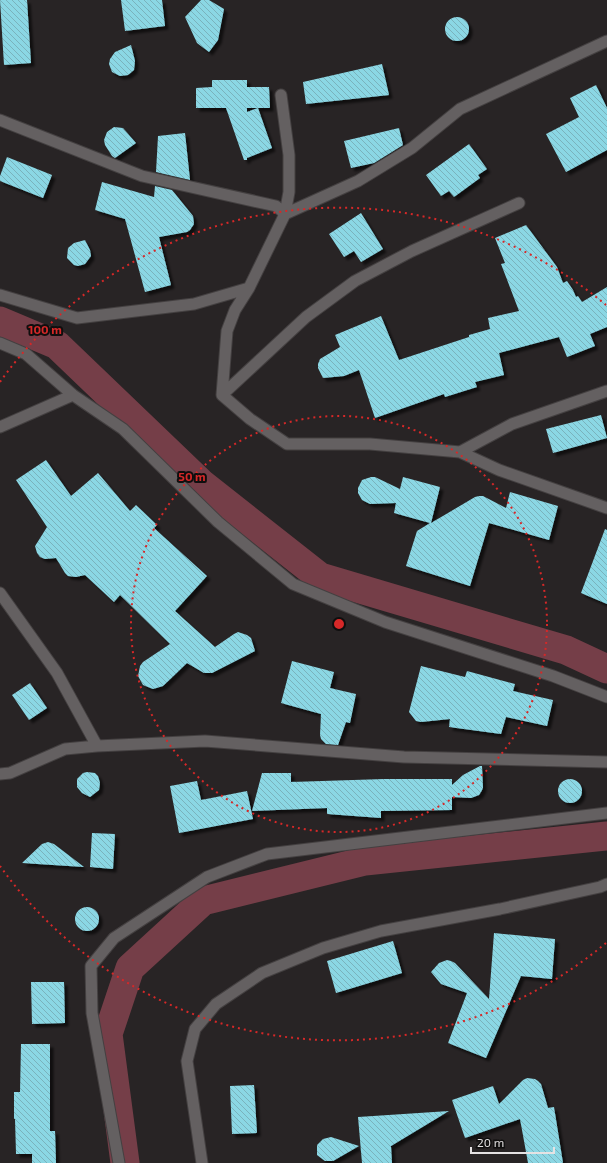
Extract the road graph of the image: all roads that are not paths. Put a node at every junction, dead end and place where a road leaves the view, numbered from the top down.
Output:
1 (607, 41) edge
2 (281, 95) dead end
3 (0, 120) edge
4 (519, 203) dead end
5 (285, 214) junction
6 (249, 288) junction
7 (0, 295) edge
8 (0, 343) edge
9 (607, 391) edge
10 (73, 395) junction
11 (222, 395) junction
12 (0, 427) edge
13 (460, 452) junction
14 (607, 508) edge
15 (0, 593) edge
16 (607, 697) edge
17 (97, 746) junction
18 (607, 762) edge
19 (0, 774) edge
20 (607, 813) edge
21 (607, 884) edge
22 (119, 1163) edge
23 (202, 1163) edge

1 - 5 street
2 - 5 street
3 - 5 street
4 - 11 street
5 - 6 street
6 - 7 street
6 - 11 street
8 - 10 street
9 - 13 street
10 - 12 street
10 - 16 street
11 - 13 street
13 - 14 street
15 - 17 street
17 - 18 street
17 - 19 street
20 - 22 street
21 - 23 street

